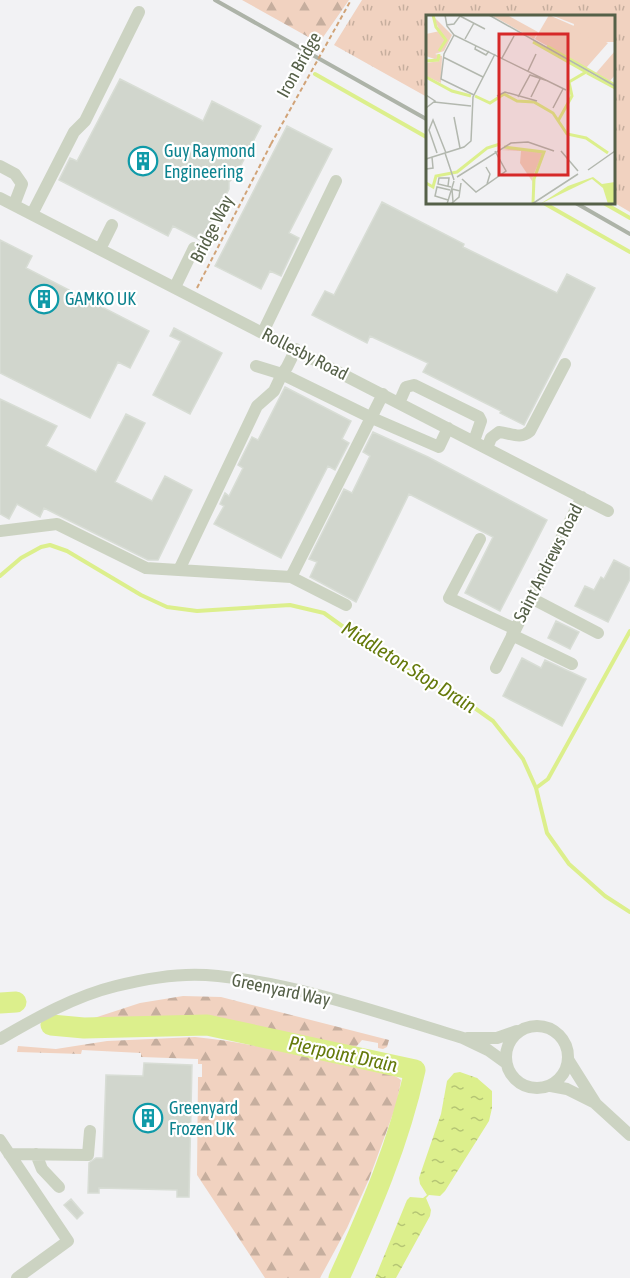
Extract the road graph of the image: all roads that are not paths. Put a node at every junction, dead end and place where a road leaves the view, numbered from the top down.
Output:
1 (139, 12) dead end
2 (0, 166) edge
3 (336, 181) dead end
4 (0, 198) edge
5 (14, 205) junction
6 (32, 214) junction
7 (112, 225) dead end
8 (194, 248) dead end
9 (100, 249) junction
10 (175, 287) junction
11 (263, 332) junction
12 (296, 349) junction
13 (565, 364) dead end
14 (256, 366) dead end
15 (282, 374) junction
16 (383, 394) junction
17 (399, 403) junction
18 (372, 418) junction
19 (448, 428) junction
20 (474, 441) junction
21 (487, 448) junction
22 (582, 497) junction
23 (608, 511) dead end
24 (0, 531) edge
25 (480, 539) dead end
26 (179, 570) junction
27 (291, 578) junction
28 (531, 598) junction
29 (346, 605) dead end
30 (514, 632) junction
31 (598, 633) dead end
32 (572, 663) dead end
33 (496, 668) dead end
34 (524, 1029) junction
35 (463, 1038) junction
36 (0, 1039) edge
37 (568, 1061) junction
38 (506, 1063) junction
39 (551, 1086) junction
40 (597, 1104) junction
41 (90, 1131) dead end
42 (630, 1135) edge
43 (0, 1140) edge
44 (9, 1154) junction
45 (36, 1154) junction
46 (59, 1187) dead end
47 (17, 1278) edge

1 - 6 street
2 - 5 street
3 - 11 street
4 - 5 street, Rollesby Road
5 - 6 street, Rollesby Road
6 - 9 street, Rollesby Road
7 - 9 street
8 - 10 street
9 - 10 street, Rollesby Road
10 - 11 street, Rollesby Road
11 - 12 street, Rollesby Road
12 - 15 street
12 - 16 street, Rollesby Road
13 - 21 street
14 - 15 street
15 - 18 street
15 - 26 street
16 - 17 street, Rollesby Road
16 - 18 street
17 - 19 street, Rollesby Road
17 - 20 street
18 - 19 street
18 - 27 street
19 - 20 street, Rollesby Road
20 - 21 street, Rollesby Road
21 - 22 street, Rollesby Road
22 - 23 street, Rollesby Road
22 - 28 street, Saint Andrews Road
24 - 26 street
25 - 30 street, Saint Andrews Road
26 - 27 street
27 - 29 street
28 - 30 street, Saint Andrews Road
28 - 31 street
30 - 32 street
30 - 33 street, Saint Andrews Road
34 - 35 street, Greenyard Way
34 - 37 street
34 - 38 street
35 - 36 street, Greenyard Way
35 - 38 street, Greenyard Way
37 - 39 street
37 - 40 street
38 - 39 street
39 - 40 street
40 - 42 street
41 - 45 street
43 - 44 street
44 - 45 street
44 - 47 street
45 - 46 street

